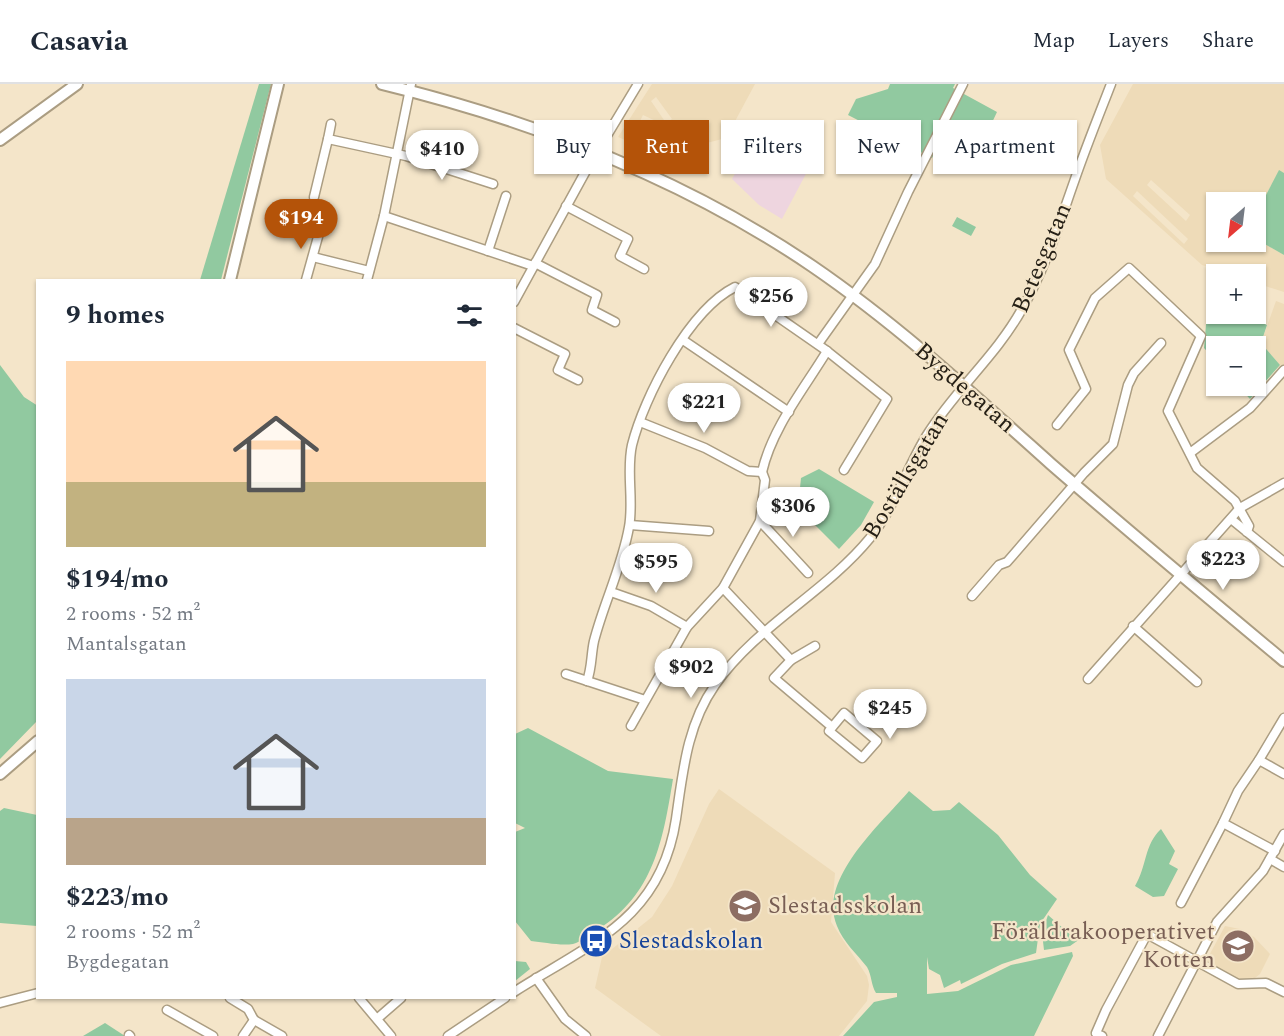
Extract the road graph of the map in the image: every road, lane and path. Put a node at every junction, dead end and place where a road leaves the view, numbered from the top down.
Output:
1 (77, 84) edge
2 (278, 84) edge
3 (382, 84) edge
4 (638, 84) edge
5 (963, 84) edge
6 (1111, 84) edge
7 (410, 87) edge
8 (331, 124) dead end
9 (612, 126) edge
10 (534, 128) edge
11 (328, 138) junction
12 (0, 140) edge
13 (398, 154) junction
14 (612, 158) edge
15 (584, 174) edge
16 (494, 184) dead end
17 (506, 196) dead end
18 (315, 197) dead end
19 (566, 206) junction
20 (384, 216) junction
21 (321, 226) dead end
22 (488, 251) junction
23 (313, 256) junction
24 (534, 265) junction
25 (644, 268) dead end
26 (369, 271) junction
27 (230, 279) edge
28 (306, 279) edge
29 (367, 279) edge
30 (853, 295) junction
31 (516, 298) edge
32 (615, 322) dead end
33 (516, 329) edge
34 (683, 340) junction
35 (1161, 343) dead end
36 (818, 344) junction
37 (827, 351) junction
38 (1284, 370) edge
39 (578, 380) dead end
40 (964, 387) junction
41 (789, 412) junction
42 (640, 422) junction
43 (1057, 425) dead end
44 (1190, 453) junction
45 (844, 470) dead end
46 (762, 472) junction
47 (1284, 483) edge
48 (1075, 484) junction
49 (1240, 508) junction
50 (1231, 519) junction
51 (760, 521) junction
52 (630, 525) junction
53 (708, 531) dead end
54 (1247, 532) junction
55 (1284, 562) edge
56 (807, 573) dead end
57 (1181, 573) junction
58 (723, 588) junction
59 (611, 592) junction
60 (972, 596) dead end
61 (1133, 626) junction
62 (687, 627) junction
63 (764, 633) junction
64 (815, 646) dead end
65 (791, 660) junction
66 (1284, 661) edge
67 (566, 674) dead end
68 (1088, 680) dead end
69 (587, 681) junction
70 (1197, 682) dead end
71 (645, 700) junction
72 (1284, 718) edge
73 (631, 726) dead end
74 (832, 727) junction
75 (36, 743) edge
76 (1258, 760) junction
77 (0, 774) edge
78 (1284, 774) edge
79 (1223, 823) junction
80 (1284, 834) edge
81 (1275, 851) junction
82 (1270, 859) junction
83 (1284, 867) edge
84 (1181, 903) dead end
85 (1197, 962) junction
86 (536, 978) junction
87 (516, 991) edge
88 (1284, 992) edge
89 (36, 994) edge
90 (232, 999) edge
91 (360, 999) edge
92 (400, 999) edge
93 (504, 999) edge
94 (0, 1004) edge
95 (167, 1010) dead end
96 (378, 1018) junction
97 (254, 1020) junction
98 (1098, 1035) edge
99 (213, 1036) edge
100 (243, 1036) edge
101 (282, 1036) edge
102 (391, 1036) edge
103 (448, 1036) edge
104 (586, 1036) edge
105 (1158, 1036) edge

1 - 12 street
2 - 27 street
3 - 7 street, Bygdegatan
4 - 9 street
5 - 30 street
6 - 40 street, Betesgatan
7 - 10 street, Bygdegatan
7 - 13 street
8 - 11 street
11 - 13 street
11 - 18 street
13 - 16 street
13 - 20 street
14 - 30 street, Bygdegatan
15 - 19 street
17 - 22 street
19 - 24 street
19 - 25 street
20 - 22 street
20 - 26 street
21 - 23 street
22 - 24 street
23 - 26 street
23 - 28 street
24 - 31 street
24 - 32 street
26 - 29 street
30 - 36 street
30 - 40 street, Bygdegatan
33 - 39 street
34 - 36 street
34 - 41 street
34 - 42 street
35 - 48 street
36 - 37 street
37 - 41 street
37 - 45 street
38 - 44 street
40 - 48 street, Bygdegatan
40 - 63 street, Boställsgatan
41 - 46 street
42 - 46 street
42 - 52 street
43 - 44 street
44 - 49 street
46 - 51 street
47 - 49 street
48 - 57 street, Bygdegatan
48 - 60 street
49 - 50 street
49 - 54 street
50 - 54 street
50 - 57 street
51 - 56 street
51 - 58 street
52 - 53 street
52 - 59 street
54 - 55 street
57 - 61 street
57 - 66 street, Bygdegatan
58 - 62 street
58 - 63 street
59 - 62 street
59 - 69 street
61 - 68 street
61 - 70 street
62 - 71 street
63 - 65 street
63 - 86 street, Boställsgatan
64 - 65 street
65 - 74 street
67 - 69 street
69 - 71 street
71 - 73 street
72 - 76 street
74 - 74 street
75 - 77 street
76 - 78 street
76 - 79 street
79 - 81 street
79 - 84 street
80 - 81 street
81 - 82 street
82 - 83 street
82 - 85 street
85 - 88 street
85 - 98 street
85 - 105 street
86 - 87 street, Boställsgatan
86 - 104 street
89 - 94 street
90 - 97 street
91 - 96 street
92 - 96 street
93 - 103 street
95 - 99 street
96 - 102 street
97 - 100 street
97 - 101 street

